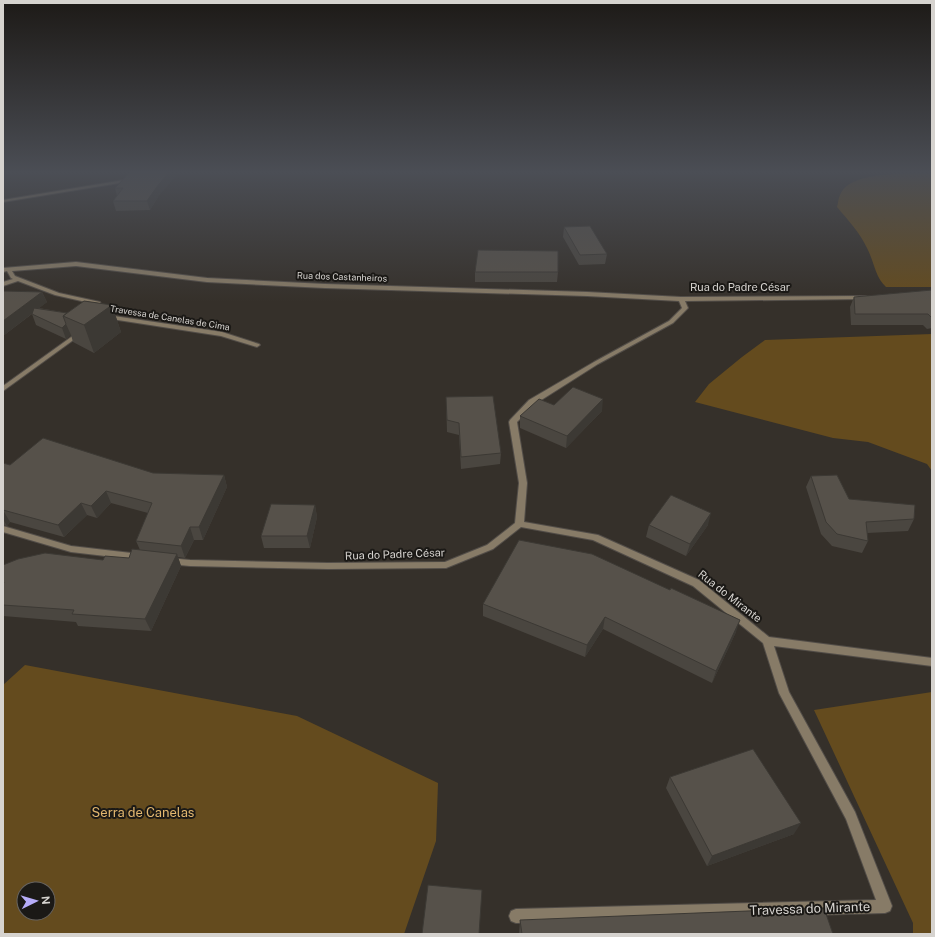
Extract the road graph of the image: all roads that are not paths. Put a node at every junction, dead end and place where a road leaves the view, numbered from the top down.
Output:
1 (6, 270) edge
2 (19, 279) junction
3 (3, 284) edge
4 (872, 297) edge
5 (681, 299) junction
6 (90, 326) edge
7 (257, 346) dead end
8 (3, 389) edge
9 (519, 524) junction
10 (3, 529) edge
11 (71, 549) junction
12 (57, 554) edge
13 (767, 641) junction
14 (932, 662) edge
15 (516, 916) dead end

1 - 2 street
1 - 5 street, Rua dos Castanheiros
2 - 3 street
2 - 7 street, Travessa de Canelas de Cima
4 - 5 street, Rua do Padre César
5 - 9 street, Rua do Padre César
6 - 8 street
9 - 11 street, Rua do Padre César
9 - 13 street, Rua do Mirante
10 - 11 street, Rua do Padre César
11 - 12 street
13 - 14 street
13 - 15 street, Travessa do Mirante

